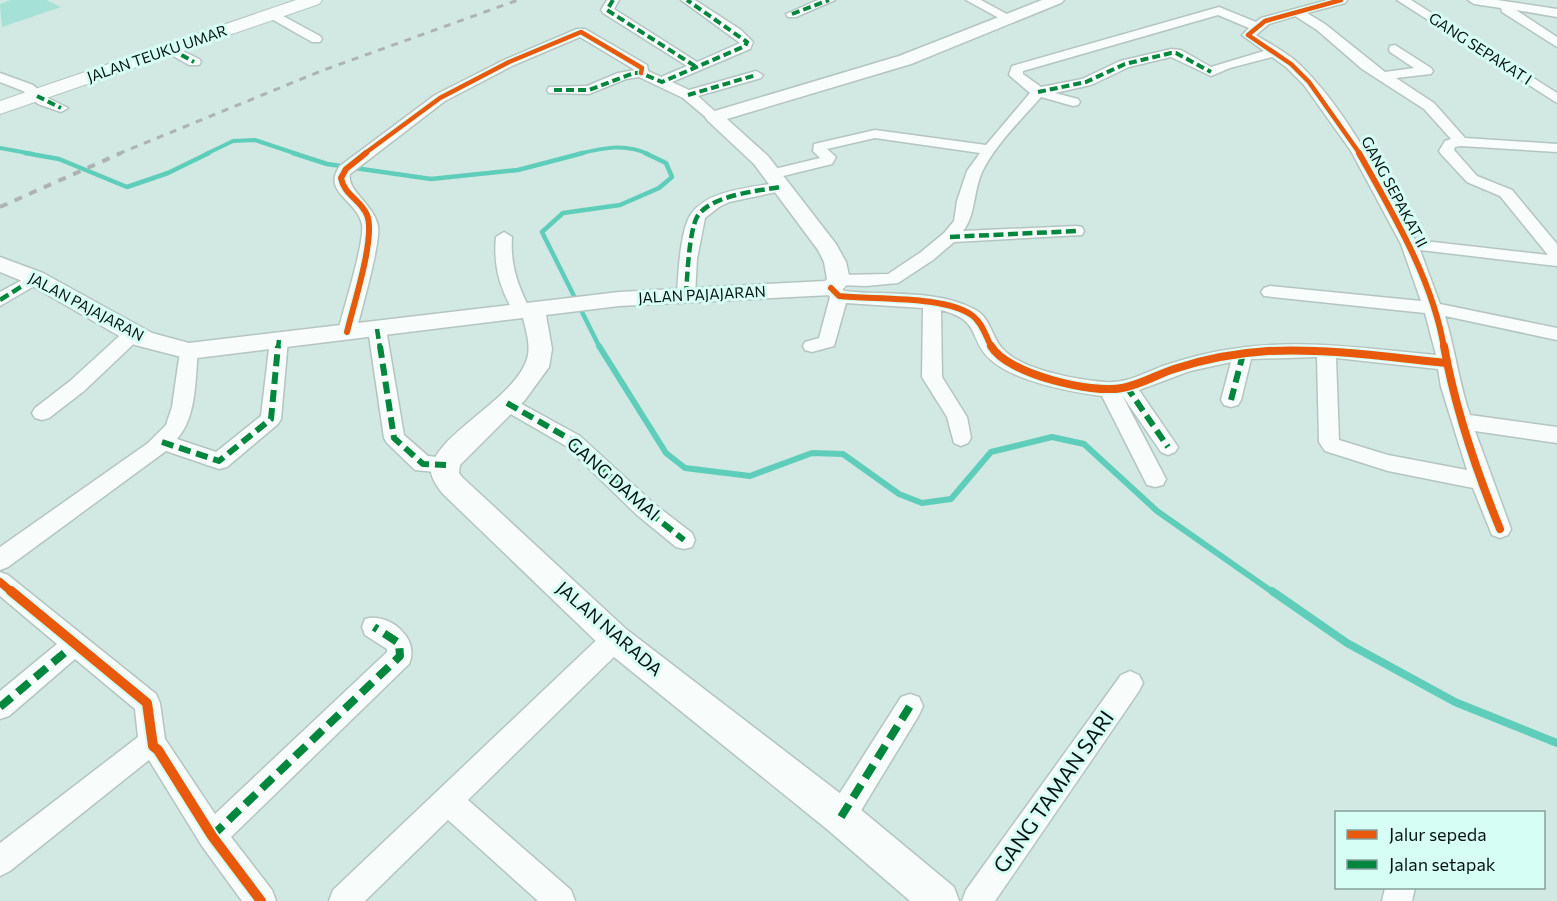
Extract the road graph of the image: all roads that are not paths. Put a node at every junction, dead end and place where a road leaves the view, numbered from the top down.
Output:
1 (313, 0) edge
2 (613, 0) edge
3 (687, 0) edge
4 (829, 0) edge
5 (972, 0) edge
6 (1056, 0) edge
7 (1341, 0) edge
8 (1403, 0) edge
9 (1474, 0) edge
10 (1501, 5) junction
11 (264, 12) edge
12 (1557, 13) edge
13 (792, 14) dead end
14 (1298, 14) junction
15 (1010, 19) junction
16 (1256, 27) junction
17 (316, 39) dead end
18 (1557, 43) edge
19 (171, 49) junction
20 (1395, 49) dead end
21 (1272, 53) junction
22 (194, 62) dead end
23 (698, 68) junction
24 (641, 73) junction
25 (756, 75) dead end
26 (1382, 76) junction
27 (0, 77) edge
28 (662, 82) junction
29 (554, 90) dead end
30 (33, 92) junction
31 (1038, 92) junction
32 (688, 95) junction
33 (0, 98) edge
34 (1557, 99) edge
35 (1073, 102) dead end
36 (0, 108) edge
37 (61, 108) dead end
38 (714, 117) junction
39 (1461, 142) junction
40 (1557, 148) edge
41 (990, 150) junction
42 (776, 181) junction
43 (1077, 231) dead end
44 (504, 237) dead end
45 (951, 237) junction
46 (1409, 244) junction
47 (1557, 255) edge
48 (1557, 261) edge
49 (13, 267) edge
50 (836, 288) junction
51 (1270, 292) dead end
52 (686, 296) junction
53 (0, 300) edge
54 (932, 304) junction
55 (1433, 308) junction
56 (527, 310) junction
57 (377, 329) junction
58 (347, 332) junction
59 (134, 333) junction
60 (1557, 334) edge
61 (279, 340) junction
62 (812, 346) dead end
63 (189, 351) junction
64 (1326, 353) junction
65 (1243, 354) junction
66 (1446, 363) junction
67 (1117, 388) junction
68 (1231, 400) dead end
69 (507, 403) junction
70 (42, 413) dead end
71 (1464, 422) junction
72 (1557, 435) edge
73 (961, 438) dead end
74 (162, 442) junction
75 (1168, 447) dead end
76 (446, 465) junction
77 (1155, 478) dead end
78 (1481, 482) junction
79 (1500, 529) dead end
80 (684, 540) dead end
81 (0, 560) edge
82 (0, 582) edge
83 (374, 627) dead end
84 (615, 639) junction
85 (75, 644) junction
86 (1130, 683) dead end
87 (910, 706) dead end
88 (0, 707) edge
89 (153, 746) junction
90 (447, 800) junction
91 (841, 817) junction
92 (212, 836) junction
93 (0, 861) edge
94 (261, 901) edge
95 (344, 901) edge
96 (560, 901) edge
97 (940, 901) edge
98 (977, 901) edge

1 - 11 highway, JALAN TEUKU UMAR
2 - 23 street
3 - 23 street
4 - 13 street
5 - 15 street
6 - 15 main road
7 - 14 street
8 - 34 street, GANG SEPAKAT I
9 - 10 street
10 - 12 street
10 - 18 street
11 - 17 street
11 - 19 highway, JALAN TEUKU UMAR
11 - 30 highway, JALAN TEUKU UMAR
14 - 16 street
14 - 26 street
15 - 38 main road
16 - 21 street, GANG SEPAKAT II
16 - 31 street
19 - 22 street
19 - 30 highway, JALAN TEUKU UMAR
20 - 26 street
21 - 31 street
21 - 46 street, GANG SEPAKAT II
23 - 28 street
24 - 28 street
24 - 29 street
24 - 58 street
25 - 32 street
26 - 39 street
27 - 30 street
28 - 32 street
30 - 33 highway, JALAN TEUKU UMAR
30 - 36 highway, JALAN TEUKU UMAR
30 - 37 street
31 - 35 street
31 - 41 street
32 - 38 street
38 - 42 main road
39 - 40 street
39 - 47 street
41 - 42 street
41 - 45 street
42 - 50 main road
42 - 52 street
43 - 45 street
44 - 56 street
45 - 50 street
46 - 48 street
46 - 55 street, GANG SEPAKAT II
49 - 53 street
49 - 59 main road, JALAN PAJAJARAN
50 - 52 main road, JALAN PAJAJARAN
50 - 54 street
50 - 62 street
51 - 55 street
52 - 56 main road, JALAN PAJAJARAN
54 - 67 street
54 - 73 street
55 - 60 street
55 - 66 street, GANG SEPAKAT II
56 - 57 main road, JALAN PAJAJARAN
56 - 69 main road
57 - 58 main road, JALAN PAJAJARAN
57 - 76 street
58 - 61 main road, JALAN PAJAJARAN
59 - 63 main road, JALAN PAJAJARAN
59 - 70 street
61 - 63 main road, JALAN PAJAJARAN
61 - 74 street
63 - 74 street
64 - 65 street
64 - 66 street
64 - 78 street
65 - 67 street
65 - 68 street
66 - 71 street, GANG SEPAKAT II
67 - 75 street
67 - 77 street
69 - 76 main road
69 - 80 street, GANG DAMAI
71 - 72 street
71 - 78 street, GANG SEPAKAT II
74 - 81 street
76 - 84 main road, JALAN NARADA
78 - 79 street, GANG SEPAKAT II
82 - 85 street
83 - 92 street
84 - 90 street
84 - 91 main road, JALAN NARADA
85 - 88 street
85 - 89 street
86 - 98 street, GANG TAMAN SARI
87 - 91 street
89 - 92 street
89 - 93 street
90 - 95 street
90 - 96 street
91 - 97 main road, JALAN NARADA
92 - 94 street

